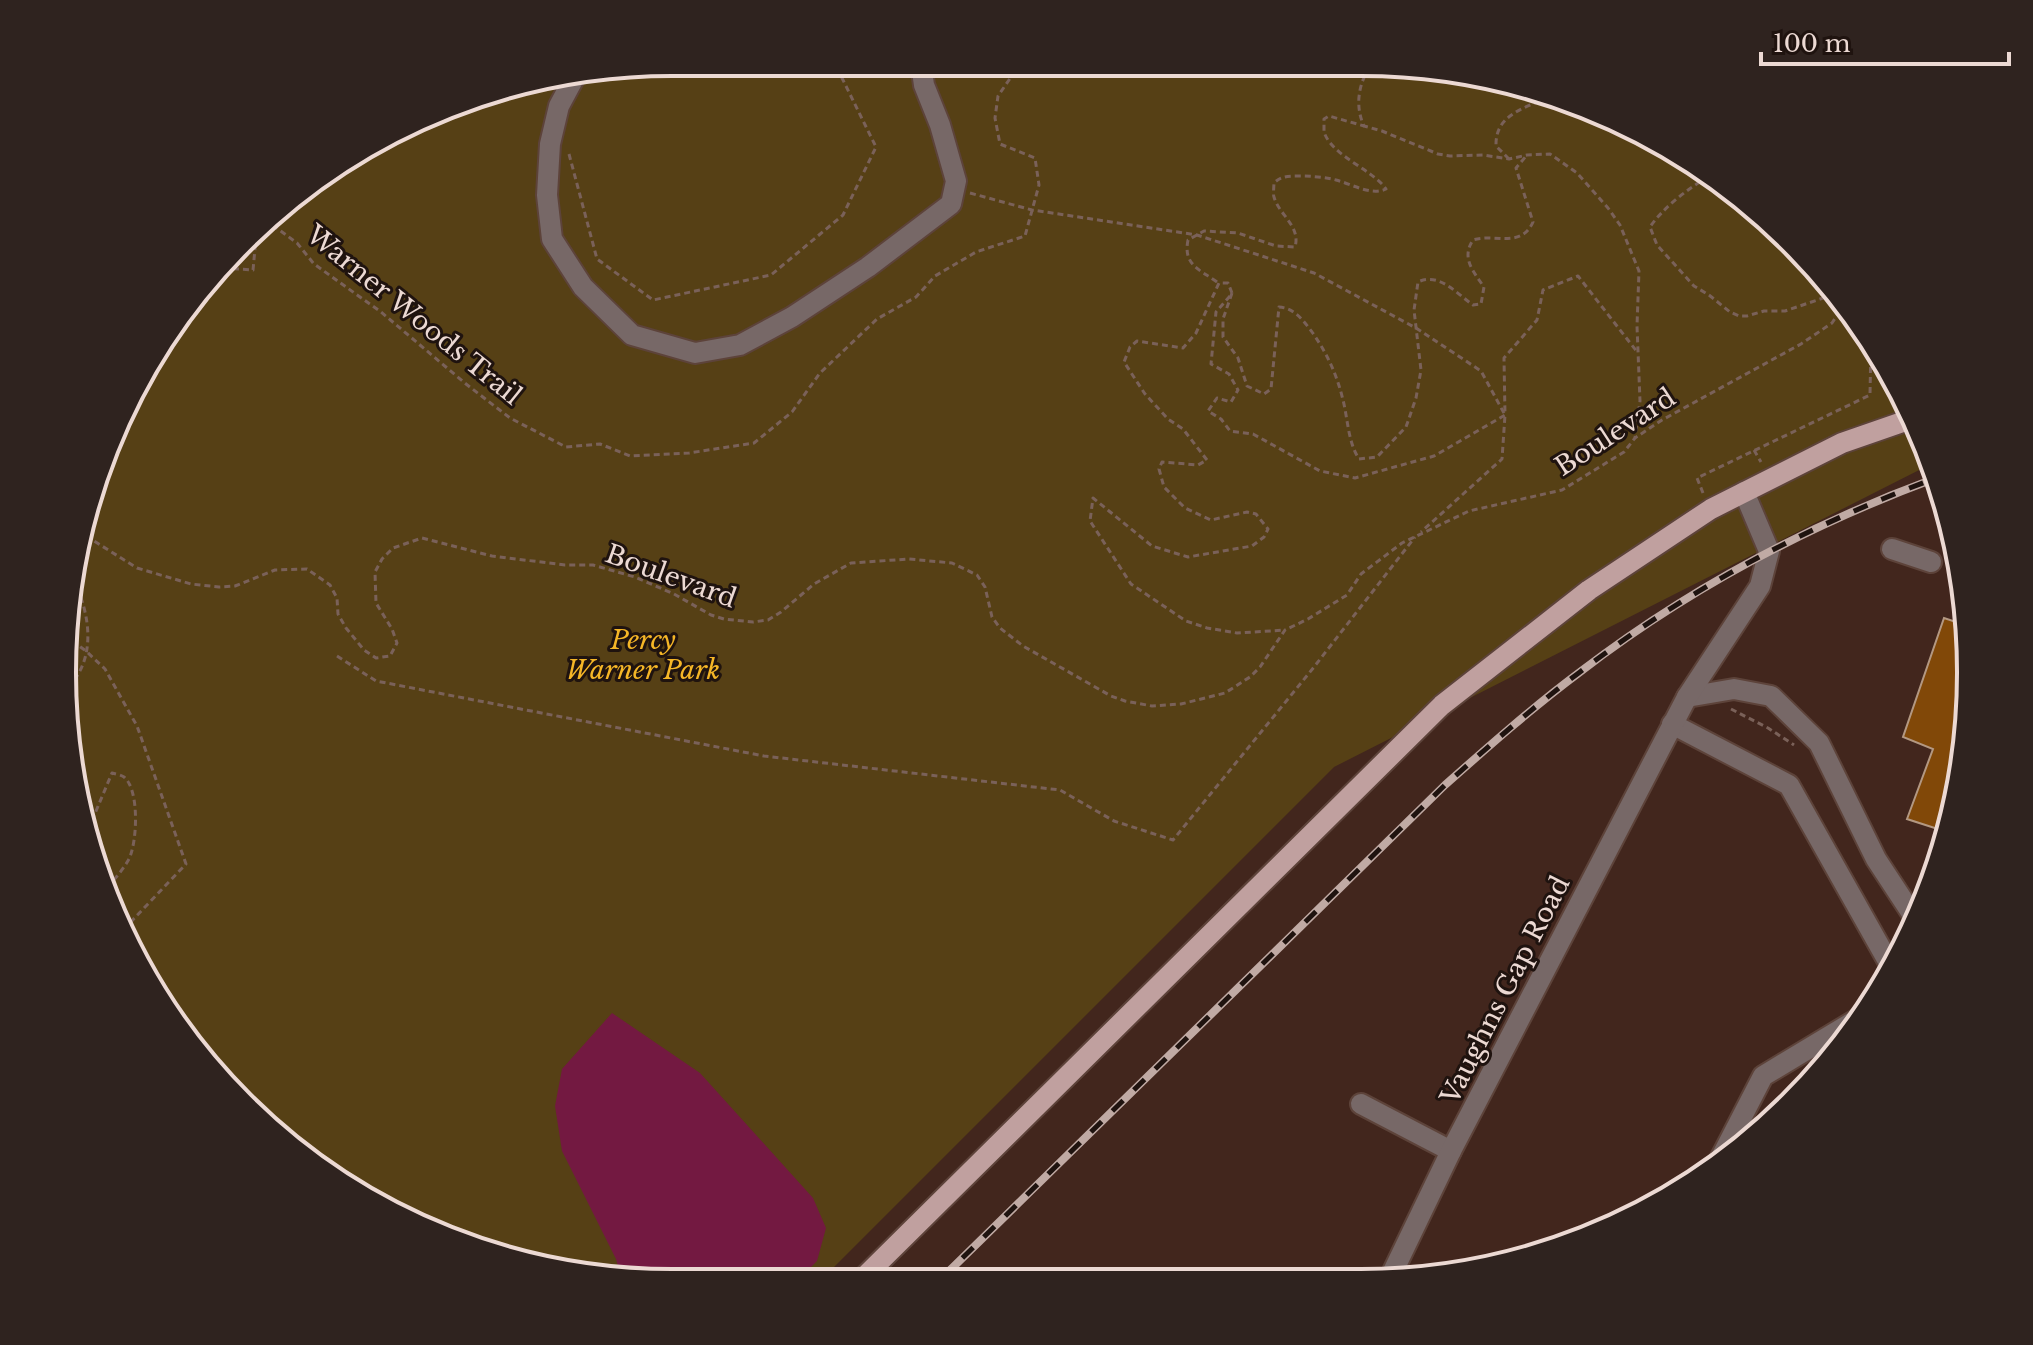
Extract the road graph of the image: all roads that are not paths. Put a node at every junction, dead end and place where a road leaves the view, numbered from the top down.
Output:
1 (923, 76) edge
2 (570, 85) edge
3 (1901, 422) edge
4 (1744, 492) junction
5 (1892, 549) dead end
6 (1931, 562) dead end
7 (1687, 697) junction
8 (1672, 724) junction
9 (1908, 908) edge
10 (1885, 956) edge
11 (1837, 1031) edge
12 (1361, 1104) dead end
13 (1729, 1142) edge
14 (1451, 1151) junction
15 (1395, 1268) edge
16 (872, 1269) edge

1 - 2 street
3 - 4 main road
4 - 7 street, Vaughns Gap Road
4 - 16 main road
5 - 6 street
7 - 8 street, Vaughns Gap Road
7 - 9 street
8 - 10 street
8 - 14 street, Vaughns Gap Road
11 - 13 street
12 - 14 street
14 - 15 street, Vaughns Gap Road

